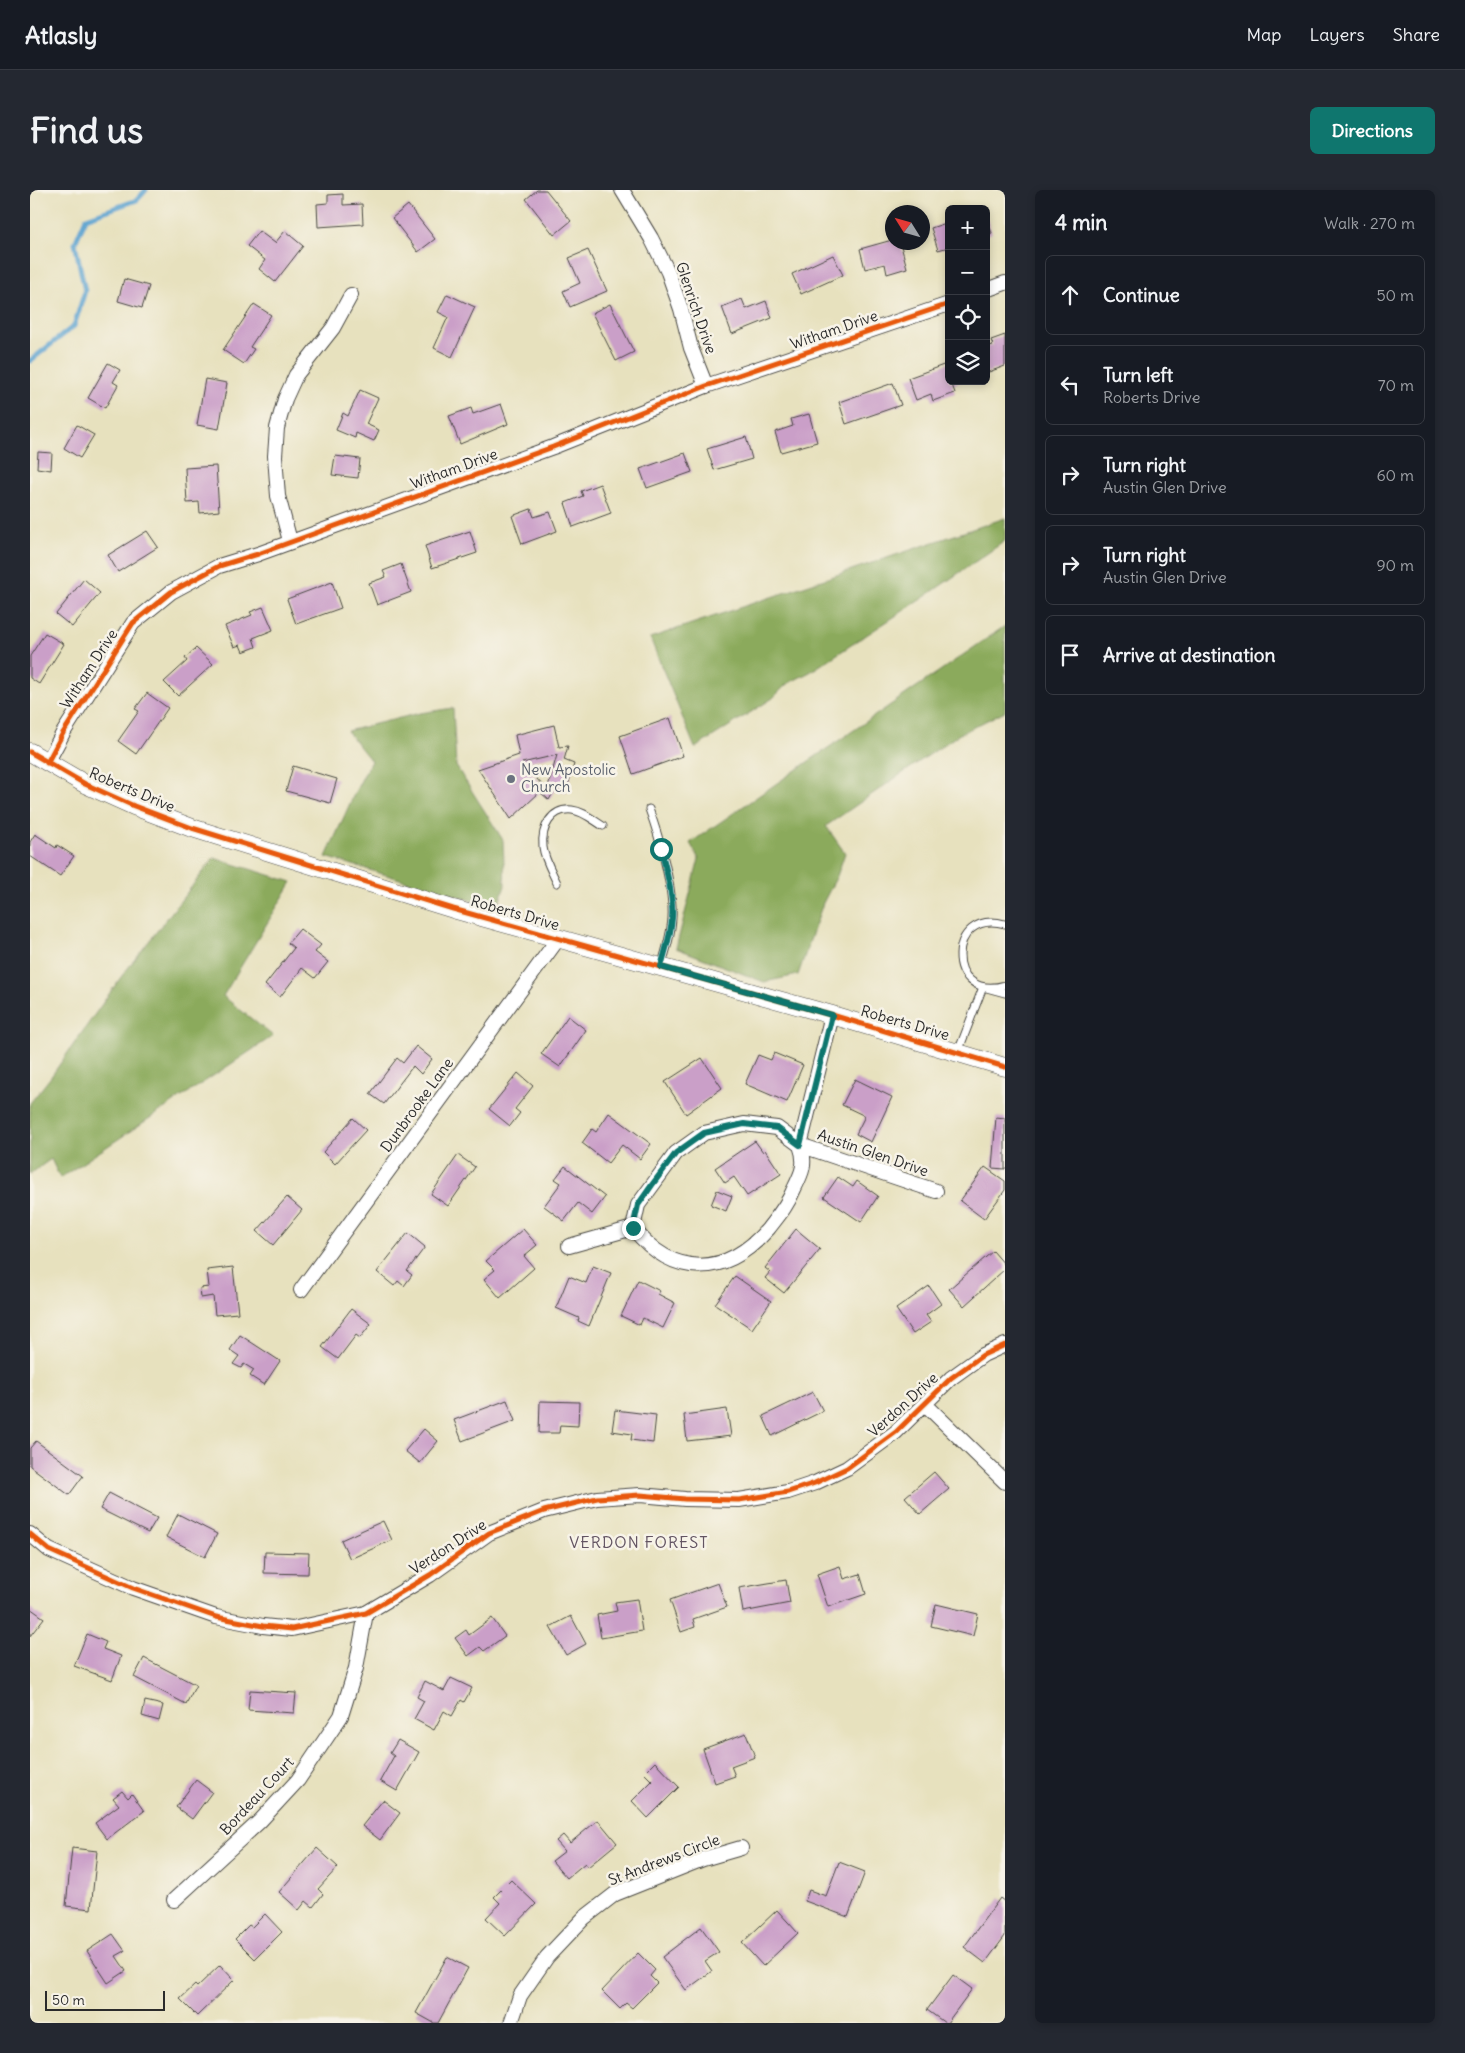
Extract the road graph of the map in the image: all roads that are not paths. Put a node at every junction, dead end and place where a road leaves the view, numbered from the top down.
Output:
1 (622, 190) edge
2 (1005, 283) edge
3 (990, 289) edge
4 (350, 294) dead end
5 (945, 305) edge
6 (706, 386) junction
7 (290, 541) junction
8 (30, 752) edge
9 (47, 763) junction
10 (648, 809) dead end
11 (603, 826) dead end
12 (556, 883) dead end
13 (1005, 924) edge
14 (558, 939) junction
15 (661, 967) junction
16 (1005, 985) edge
17 (983, 987) junction
18 (1005, 993) edge
19 (832, 1015) junction
20 (957, 1052) junction
21 (1005, 1067) edge
22 (800, 1145) junction
23 (936, 1191) dead end
24 (633, 1228) junction
25 (569, 1246) dead end
26 (301, 1290) dead end
27 (1005, 1345) edge
28 (925, 1404) junction
29 (1005, 1482) edge
30 (30, 1534) edge
31 (366, 1613) junction
32 (741, 1848) dead end
33 (174, 1900) dead end
34 (511, 2023) edge

1 - 6 street, Glenrich Drive
2 - 3 street
4 - 7 street
5 - 6 street, Witham Drive
6 - 7 street, Witham Drive
7 - 9 street, Witham Drive
8 - 9 street, Roberts Drive
9 - 14 street, Roberts Drive
10 - 15 lane
11 - 12 lane
13 - 17 lane
14 - 15 street, Roberts Drive
14 - 26 street, Dunbrooke Lane
15 - 19 street, Roberts Drive
16 - 17 lane
17 - 18 lane
17 - 20 lane
19 - 20 street, Roberts Drive
19 - 22 street, Austin Glen Drive
20 - 21 street, Roberts Drive
22 - 23 street, Austin Glen Drive
22 - 24 street, Austin Glen Drive
22 - 24 street, Austin Glen Drive
24 - 25 street
27 - 28 street, Verdon Drive
28 - 29 street
28 - 31 street, Verdon Drive
30 - 31 street, Verdon Drive
31 - 33 street, Bordeau Court
32 - 34 street, St Andrews Circle

